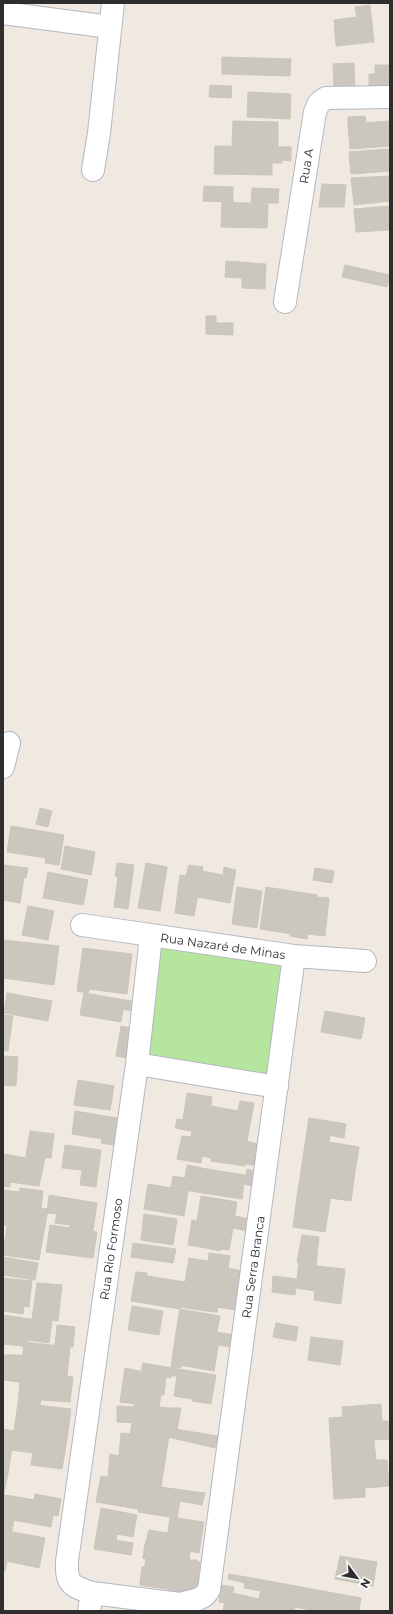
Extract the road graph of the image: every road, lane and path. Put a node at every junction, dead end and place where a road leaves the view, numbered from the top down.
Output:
1 (113, 3) edge
2 (3, 13) edge
3 (110, 27) junction
4 (390, 97) edge
5 (93, 170) dead end
6 (285, 302) dead end
7 (9, 743) dead end
8 (3, 767) edge
9 (82, 926) dead end
10 (151, 936) junction
11 (294, 956) junction
12 (365, 961) dead end
13 (137, 1064) junction
14 (277, 1087) junction
15 (91, 1602) edge

1 - 3 street
2 - 3 street
3 - 5 street
4 - 6 street, Rua A
7 - 8 street
9 - 10 street, Rua Nazaré de Minas
10 - 11 street, Rua Nazaré de Minas
10 - 13 street, Rua Rio Formoso
11 - 12 street, Rua Nazaré de Minas
11 - 14 street, Rua Serra Branca
13 - 14 street
13 - 15 street, Rua Rio Formoso
14 - 15 street, Rua Serra Branca

